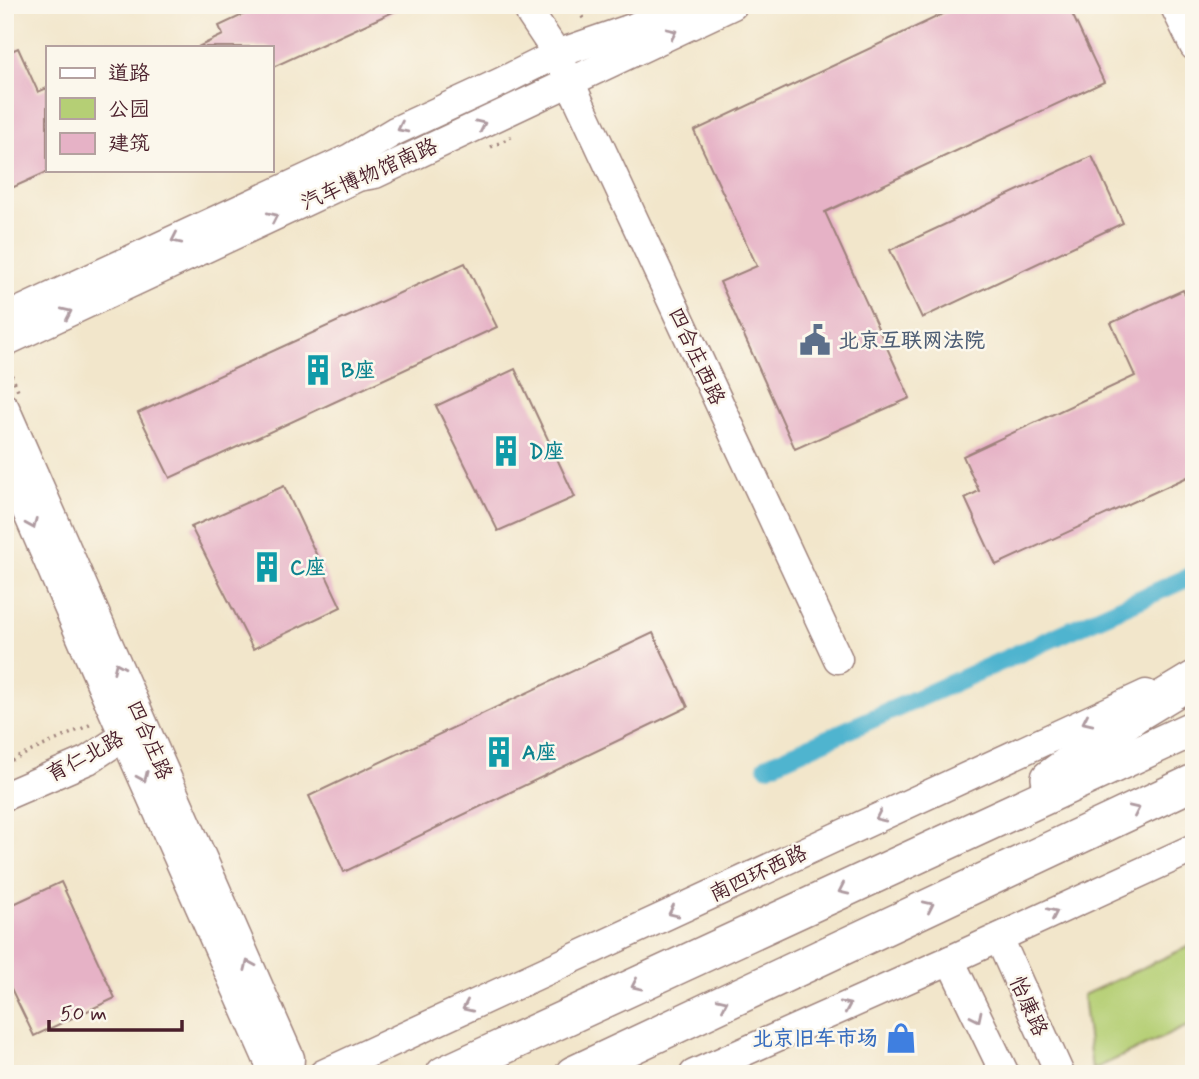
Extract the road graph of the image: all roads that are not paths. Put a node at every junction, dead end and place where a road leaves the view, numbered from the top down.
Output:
1 (527, 5) edge
2 (550, 5) edge
3 (681, 5) edge
4 (733, 5) edge
5 (1174, 5) edge
6 (1194, 46) edge
7 (557, 54) junction
8 (570, 82) junction
9 (5, 318) edge
10 (5, 342) edge
11 (5, 408) edge
12 (5, 461) edge
13 (838, 659) dead end
14 (1194, 677) edge
15 (123, 727) junction
16 (1194, 728) edge
17 (5, 778) edge
18 (1194, 782) edge
19 (5, 796) edge
20 (989, 822) junction
21 (1194, 848) edge
22 (999, 938) junction
23 (950, 960) junction
24 (445, 1072) edge
25 (276, 1074) edge
26 (289, 1074) edge
27 (323, 1074) edge
28 (573, 1074) edge
29 (694, 1074) edge
30 (1005, 1074) edge
31 (1060, 1074) edge

1 - 7 street, 四合庄西路
2 - 7 street, 四合庄西路
3 - 7 street, 汽车博物馆南路
8 -> 4 street, 汽车博物馆南路
5 - 6 street
7 - 8 street, 四合庄西路
7 -> 9 street, 汽车博物馆南路
10 -> 8 street, 汽车博物馆南路
8 - 13 street, 四合庄西路
15 -> 11 street, 四合庄路
12 -> 15 street, 四合庄路
14 - 20 highway
14 -> 27 street, 南四环西路
15 - 17 street, 育仁北路
15 - 19 street, 育仁北路
15 -> 25 street, 四合庄路
26 -> 15 street, 四合庄路
16 - 20 highway
28 -> 18 highway
20 -> 24 highway
22 -> 21 street
22 - 23 street
22 - 31 street, 怡康路
29 -> 23 street
23 -> 30 street

